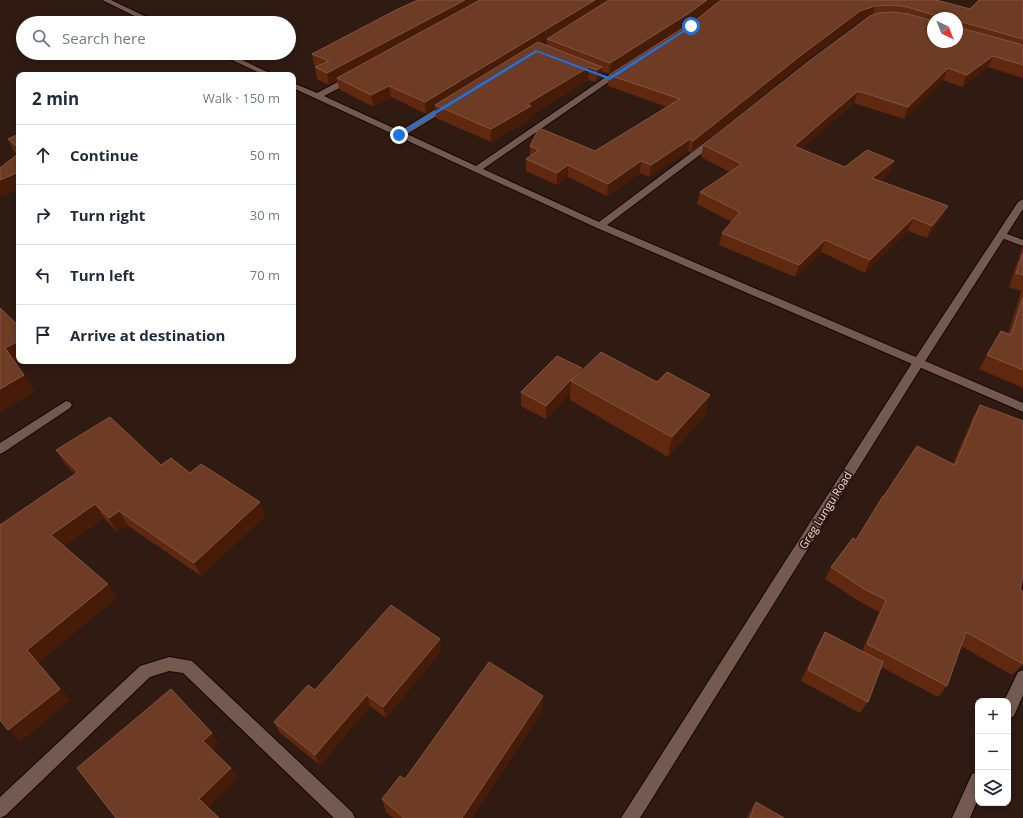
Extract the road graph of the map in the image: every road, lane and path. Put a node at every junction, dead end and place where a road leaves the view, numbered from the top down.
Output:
1 (105, 0) edge
2 (140, 16) edge
3 (237, 60) edge
4 (628, 66) edge
5 (263, 72) edge
6 (359, 74) edge
7 (296, 86) edge
8 (318, 96) junction
9 (458, 98) edge
10 (399, 135) junction
11 (721, 135) edge
12 (476, 170) junction
13 (1023, 202) edge
14 (600, 226) junction
15 (1002, 235) junction
16 (1023, 243) edge
17 (918, 363) junction
18 (66, 405) dead end
19 (1023, 408) edge
20 (0, 449) edge
21 (1023, 677) edge
22 (1011, 704) edge
23 (975, 787) edge
24 (0, 809) edge
25 (632, 817) edge
26 (346, 818) edge
27 (961, 818) edge

1 - 2 street
3 - 5 street
4 - 12 street
6 - 8 street
7 - 8 street
8 - 10 street
9 - 10 street
10 - 12 street
11 - 14 street
12 - 14 street
13 - 15 street, Greg Lungu Road
14 - 17 street
15 - 16 street
15 - 17 street, Greg Lungu Road
17 - 19 street
17 - 25 street, Greg Lungu Road
18 - 20 street
21 - 22 street
23 - 27 street
24 - 26 street

